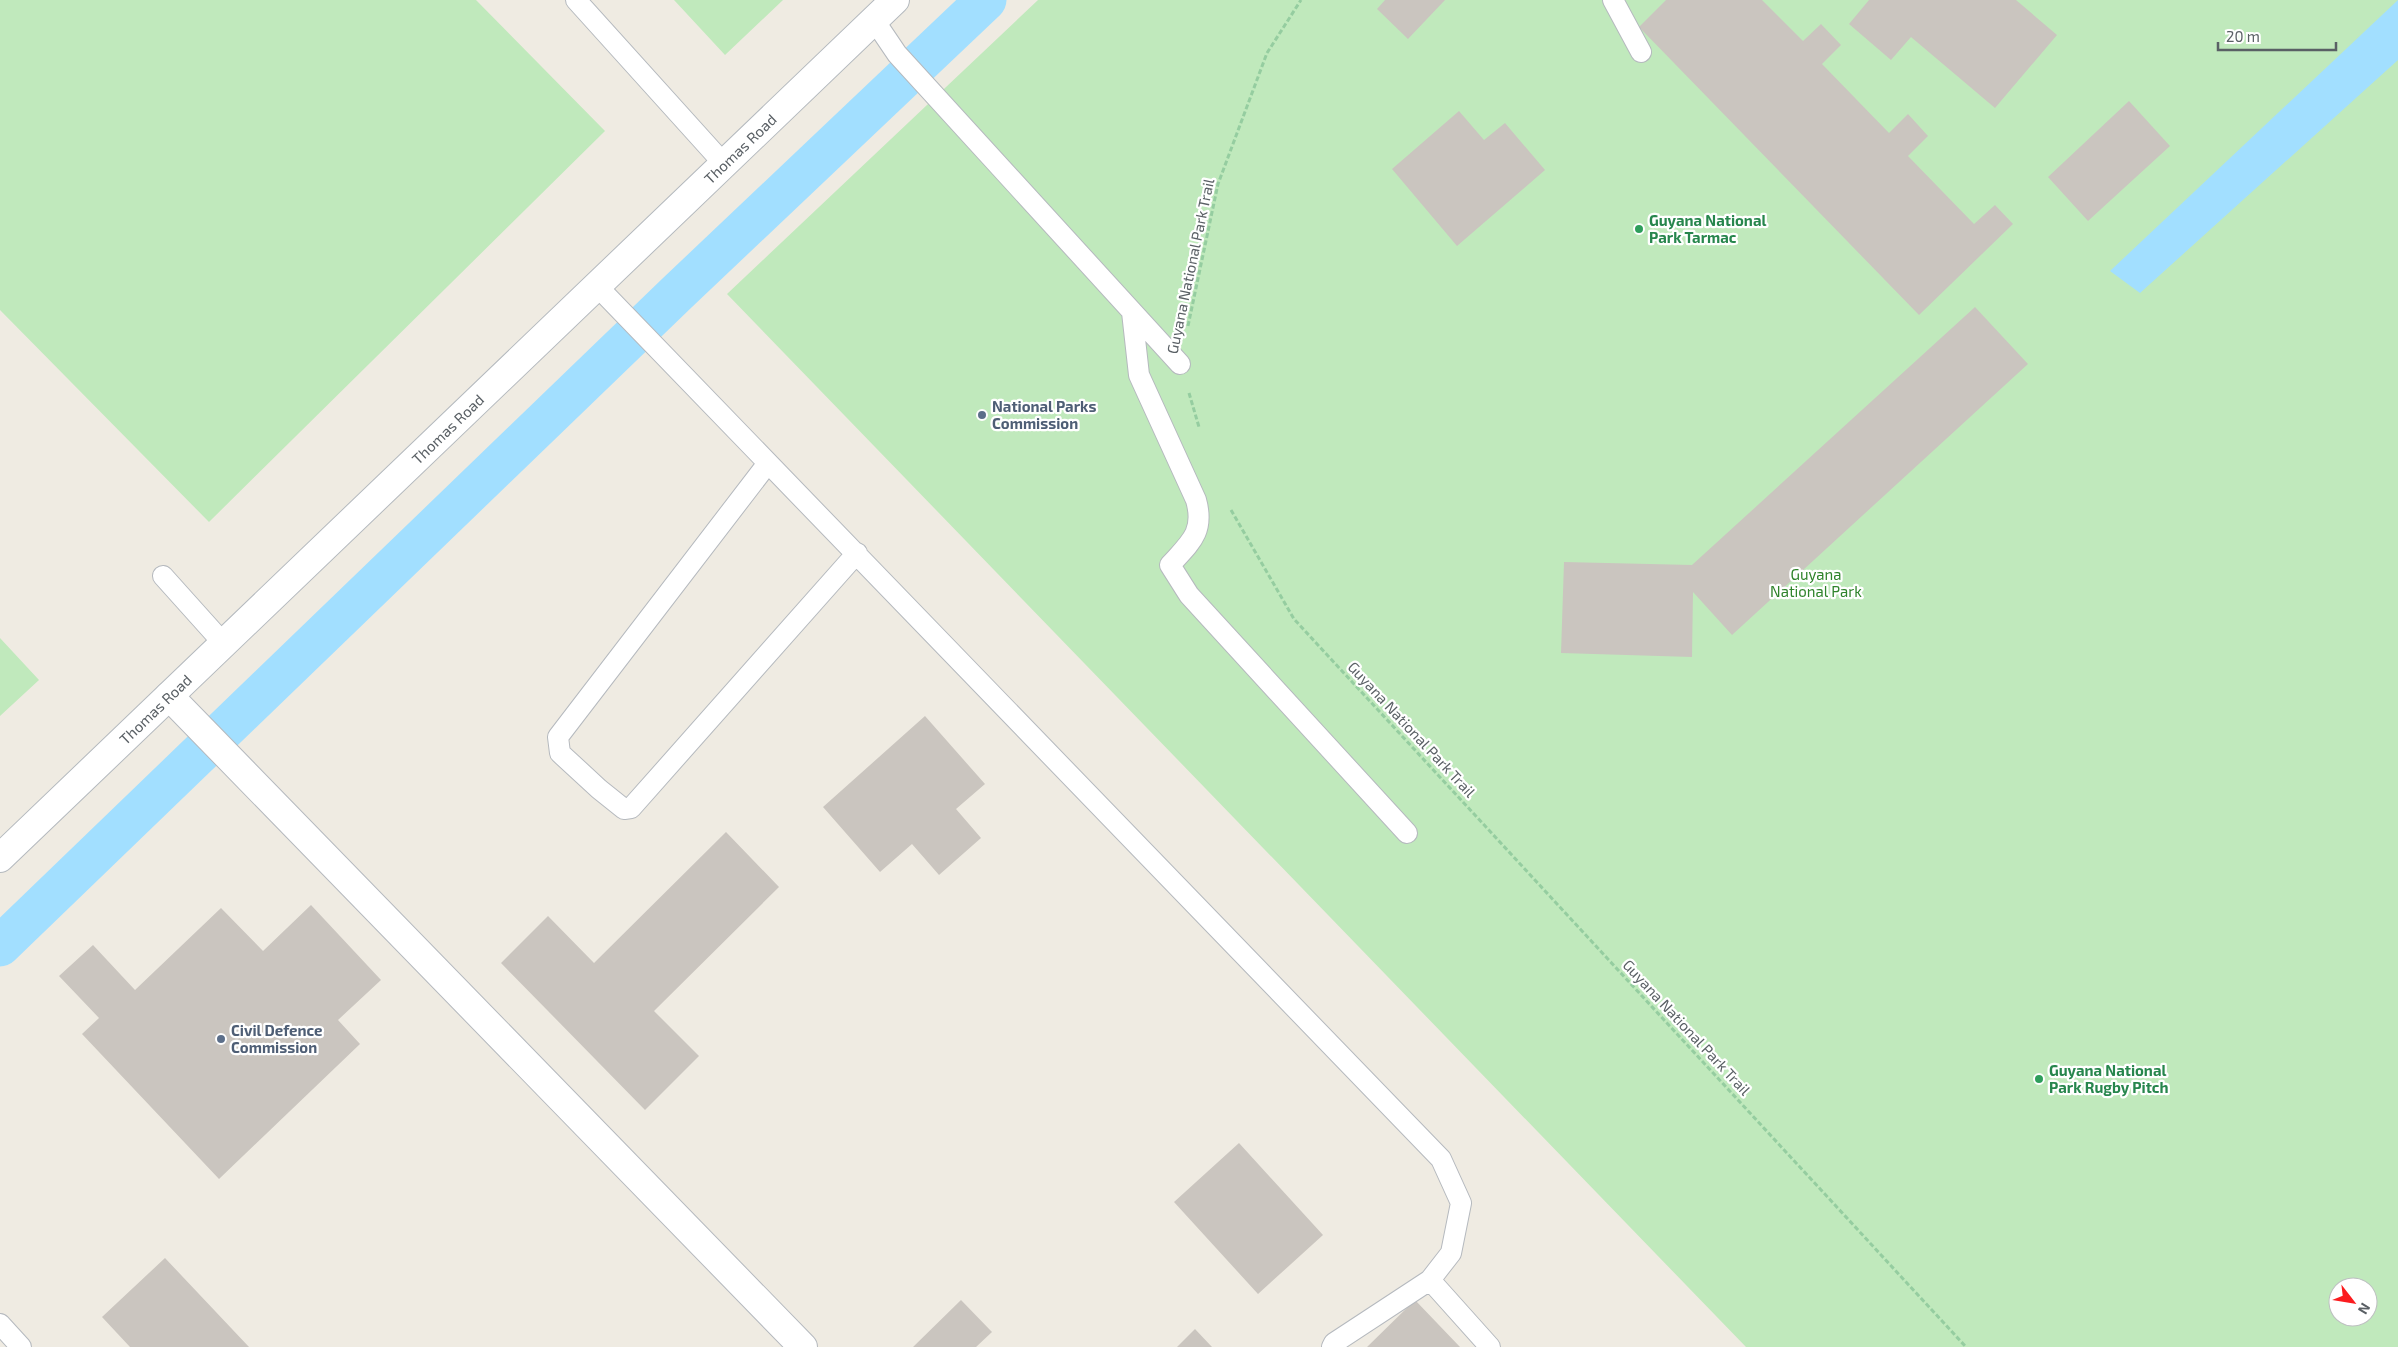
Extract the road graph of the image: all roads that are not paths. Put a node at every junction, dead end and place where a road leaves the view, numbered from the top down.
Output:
1 (576, 0) edge
2 (895, 0) edge
3 (1613, 0) edge
4 (874, 20) junction
5 (1642, 52) dead end
6 (724, 164) junction
7 (597, 286) junction
8 (1132, 312) junction
9 (1180, 364) road end
10 (768, 463) junction
11 (857, 553) junction
12 (162, 576) dead end
13 (224, 644) junction
14 (169, 696) junction
15 (1407, 833) dead end
16 (0, 858) edge
17 (1430, 1280) junction
18 (0, 1324) edge
19 (21, 1347) edge
20 (803, 1347) edge
21 (1332, 1347) edge
22 (1490, 1347) edge

1 - 6 lane
2 - 4 street, Thomas Road
3 - 5 lane
4 - 6 street, Thomas Road
4 - 8 lane
6 - 7 street, Thomas Road
7 - 10 lane
7 - 13 street, Thomas Road
8 - 9 lane
8 - 15 lane
10 - 11 lane
10 - 11 lane
11 - 17 lane
12 - 13 lane
13 - 14 street, Thomas Road
14 - 16 street, Thomas Road
14 - 20 street
17 - 21 lane
17 - 22 lane
18 - 19 lane

